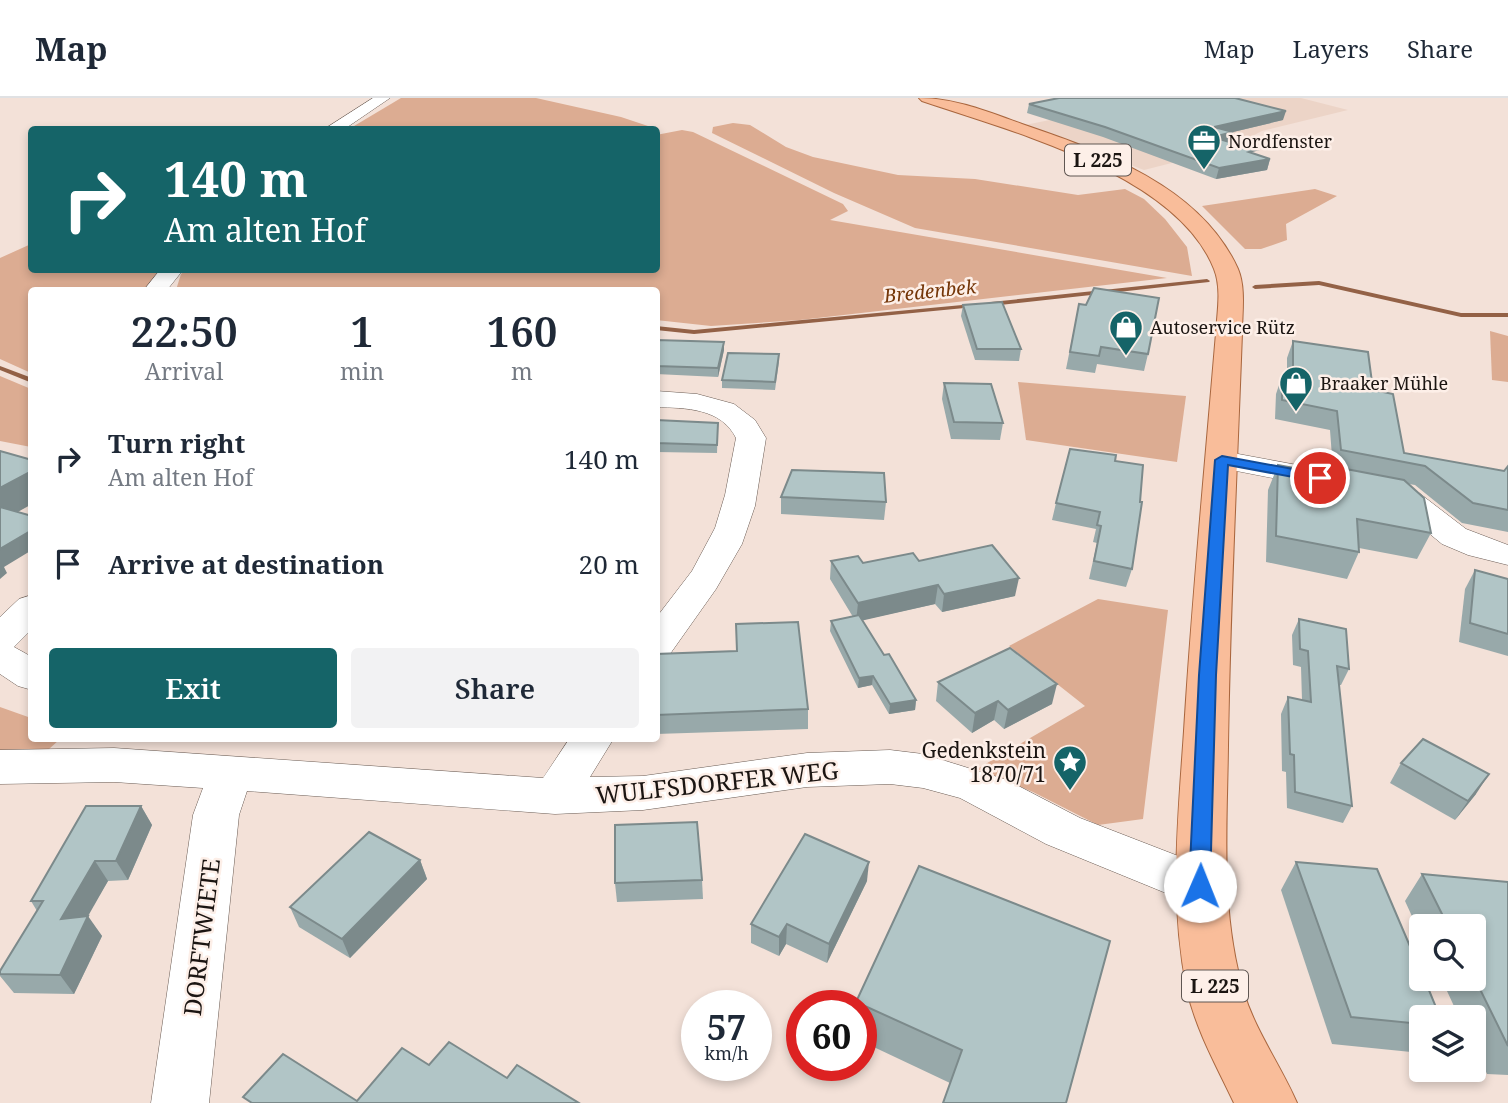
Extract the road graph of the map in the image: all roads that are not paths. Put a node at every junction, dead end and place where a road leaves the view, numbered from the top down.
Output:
1 (383, 98) edge
2 (927, 98) edge
3 (338, 126) edge
4 (169, 273) edge
5 (158, 287) edge
6 (660, 399) edge
7 (1222, 460) junction
8 (1508, 555) edge
9 (28, 611) edge
10 (0, 639) edge
11 (660, 640) edge
12 (0, 656) edge
13 (28, 674) edge
14 (590, 742) edge
15 (119, 752) edge
16 (0, 768) edge
17 (231, 773) junction
18 (555, 796) junction
19 (1200, 886) junction
20 (180, 1103) edge
21 (1266, 1103) edge

1 - 3 street
2 - 7 main road, L 225
4 - 5 street
6 - 11 street
7 - 8 street
7 - 19 main road, L 225
9 - 10 street
12 - 13 street
14 - 18 street
15 - 16 street, WULFSDORFER WEG
15 - 17 street, WULFSDORFER WEG
17 - 18 street, WULFSDORFER WEG
17 - 20 street, DORFTWIETE
18 - 19 street, WULFSDORFER WEG
19 - 21 main road, L 225

